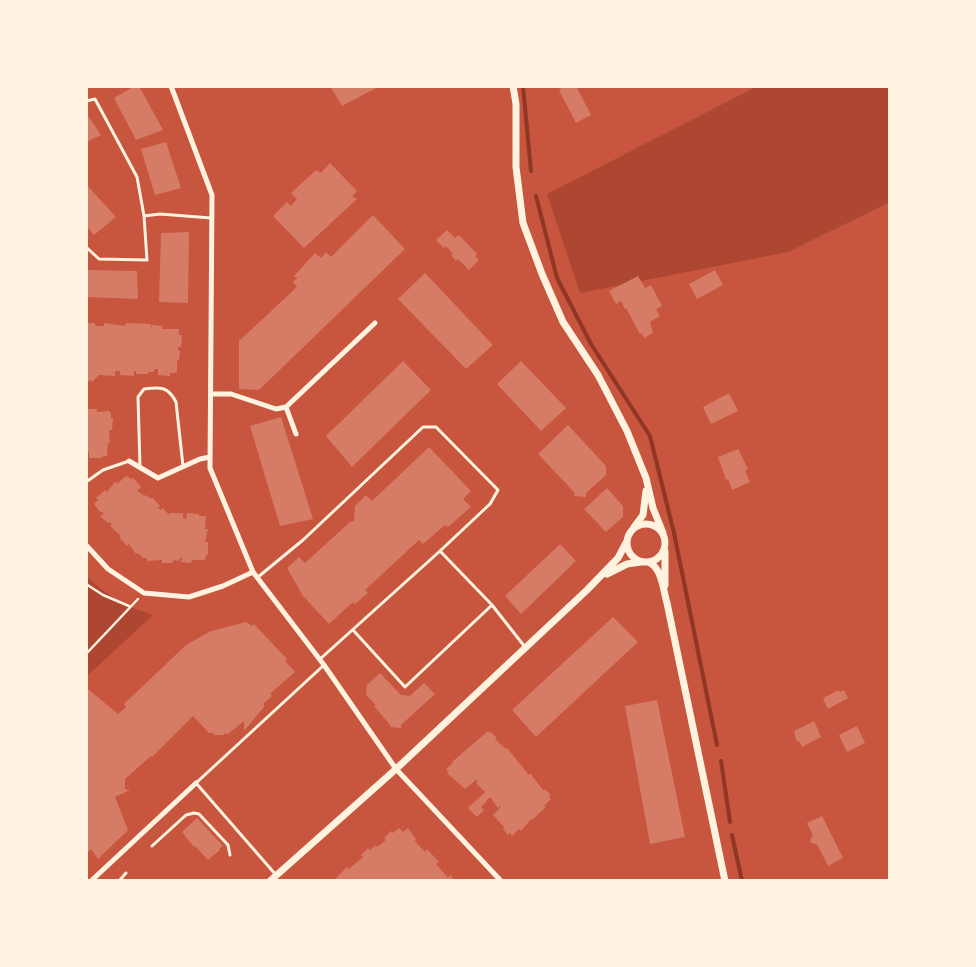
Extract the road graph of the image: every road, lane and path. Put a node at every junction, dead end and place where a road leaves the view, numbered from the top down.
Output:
1 (171, 86) edge
2 (513, 86) edge
3 (86, 101) edge
4 (144, 216) junction
5 (212, 218) junction
6 (86, 247) edge
7 (375, 323) dead end
8 (211, 394) junction
9 (286, 408) junction
10 (296, 434) dead end
11 (210, 457) junction
12 (129, 461) joint
13 (183, 466) junction
14 (140, 468) junction
15 (646, 478) junction
16 (86, 482) edge
17 (632, 529) junction
18 (663, 534) junction
19 (627, 541) junction
20 (86, 545) edge
21 (665, 545) junction
22 (440, 551) junction
23 (645, 562) junction
24 (253, 572) junction
25 (257, 578) junction
26 (86, 584) edge
27 (587, 590) junction
28 (144, 592) junction
29 (667, 603) junction
30 (492, 605) junction
31 (130, 606) junction
32 (353, 630) junction
33 (525, 648) junction
34 (86, 654) edge
35 (319, 660) junction
36 (324, 665) junction
37 (396, 769) junction
38 (196, 783) junction
39 (152, 846) dead end
40 (230, 855) dead end
41 (126, 873) dead end
42 (273, 878) edge
43 (90, 881) edge
44 (119, 881) edge
45 (501, 881) edge
46 (725, 881) edge

1 - 5 street
2 - 15 street
3 - 4 lane
4 - 5 lane
4 - 6 lane
5 - 8 street
7 - 9 street
8 - 9 street
8 - 11 street
9 - 10 street
11 - 13 street
11 - 24 street
12 - 14 street
12 - 16 lane
13 - 14 street
13 - 14 lane
15 - 17 street
15 - 18 street
17 - 18 street
17 - 19 street
18 - 21 street
19 - 23 street
19 - 27 street
20 - 28 street
21 - 23 street
21 - 29 street
22 - 25 lane
22 - 30 lane
22 - 32 lane
23 - 27 street
23 - 29 street
24 - 25 street
24 - 28 street
25 - 35 street
26 - 31 path
27 - 33 street
28 - 31 path
29 - 46 street
30 - 32 lane
30 - 33 lane
31 - 34 path
32 - 35 lane
33 - 37 street
35 - 36 street
36 - 37 street
36 - 38 lane
37 - 42 street
37 - 45 street
38 - 42 lane
38 - 43 street
39 - 40 lane
41 - 44 lane

